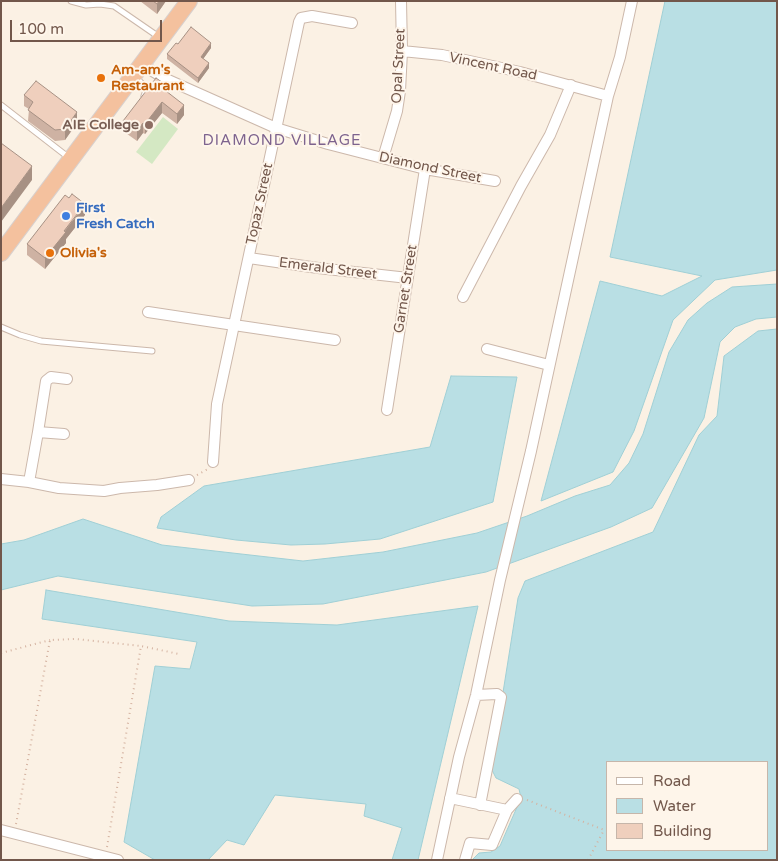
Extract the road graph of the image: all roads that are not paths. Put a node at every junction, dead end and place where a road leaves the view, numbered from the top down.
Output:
1 (71, 1) edge
2 (189, 1) edge
3 (401, 1) edge
4 (632, 1) edge
5 (352, 24) dead end
6 (161, 39) junction
7 (402, 51) junction
8 (138, 71) junction
9 (571, 85) junction
10 (608, 96) junction
11 (139, 102) edge
12 (1, 105) edge
13 (276, 128) junction
14 (71, 158) junction
15 (383, 158) junction
16 (425, 169) junction
17 (495, 181) dead end
18 (1, 253) edge
19 (249, 258) junction
20 (408, 278) junction
21 (463, 297) dead end
22 (148, 312) dead end
23 (234, 325) junction
24 (1, 326) edge
25 (335, 340) dead end
26 (487, 349) dead end
27 (152, 351) dead end
28 (549, 364) junction
29 (68, 379) dead end
30 (387, 410) dead end
31 (38, 432) junction
32 (64, 434) dead end
33 (213, 462) dead end
34 (1, 479) edge
35 (188, 480) dead end
36 (29, 482) junction
37 (476, 695) junction
38 (450, 798) junction
39 (519, 798) road end
40 (480, 805) junction
41 (507, 810) junction
42 (1, 830) edge
43 (118, 860) edge
44 (437, 860) edge
45 (465, 860) edge

1 - 6 lane
2 - 6 highway
3 - 7 street, Opal Street
4 - 10 street
5 - 13 street, Topaz Street
6 - 8 highway
7 - 9 street, Vincent Road
7 - 15 street, Opal Street
8 - 11 lane
8 - 13 street, Diamond Street
8 - 14 highway
9 - 10 street, Vincent Road
9 - 21 street
10 - 28 street
12 - 14 lane
13 - 15 street, Diamond Street
13 - 19 street, Topaz Street
14 - 18 highway
15 - 16 street, Diamond Street
16 - 17 street, Diamond Street
16 - 20 street, Garnet Street
19 - 20 street, Emerald Street
19 - 23 street, Topaz Street
20 - 30 street, Garnet Street
22 - 23 street
23 - 25 street
23 - 33 street, Topaz Street
24 - 27 lane
26 - 28 street
28 - 37 street
29 - 31 street
31 - 32 street
31 - 36 street
34 - 36 street
35 - 36 street
37 - 38 street
37 - 40 street
38 - 40 street
38 - 44 street
39 - 41 street
40 - 41 street
41 - 45 street
42 - 43 street

